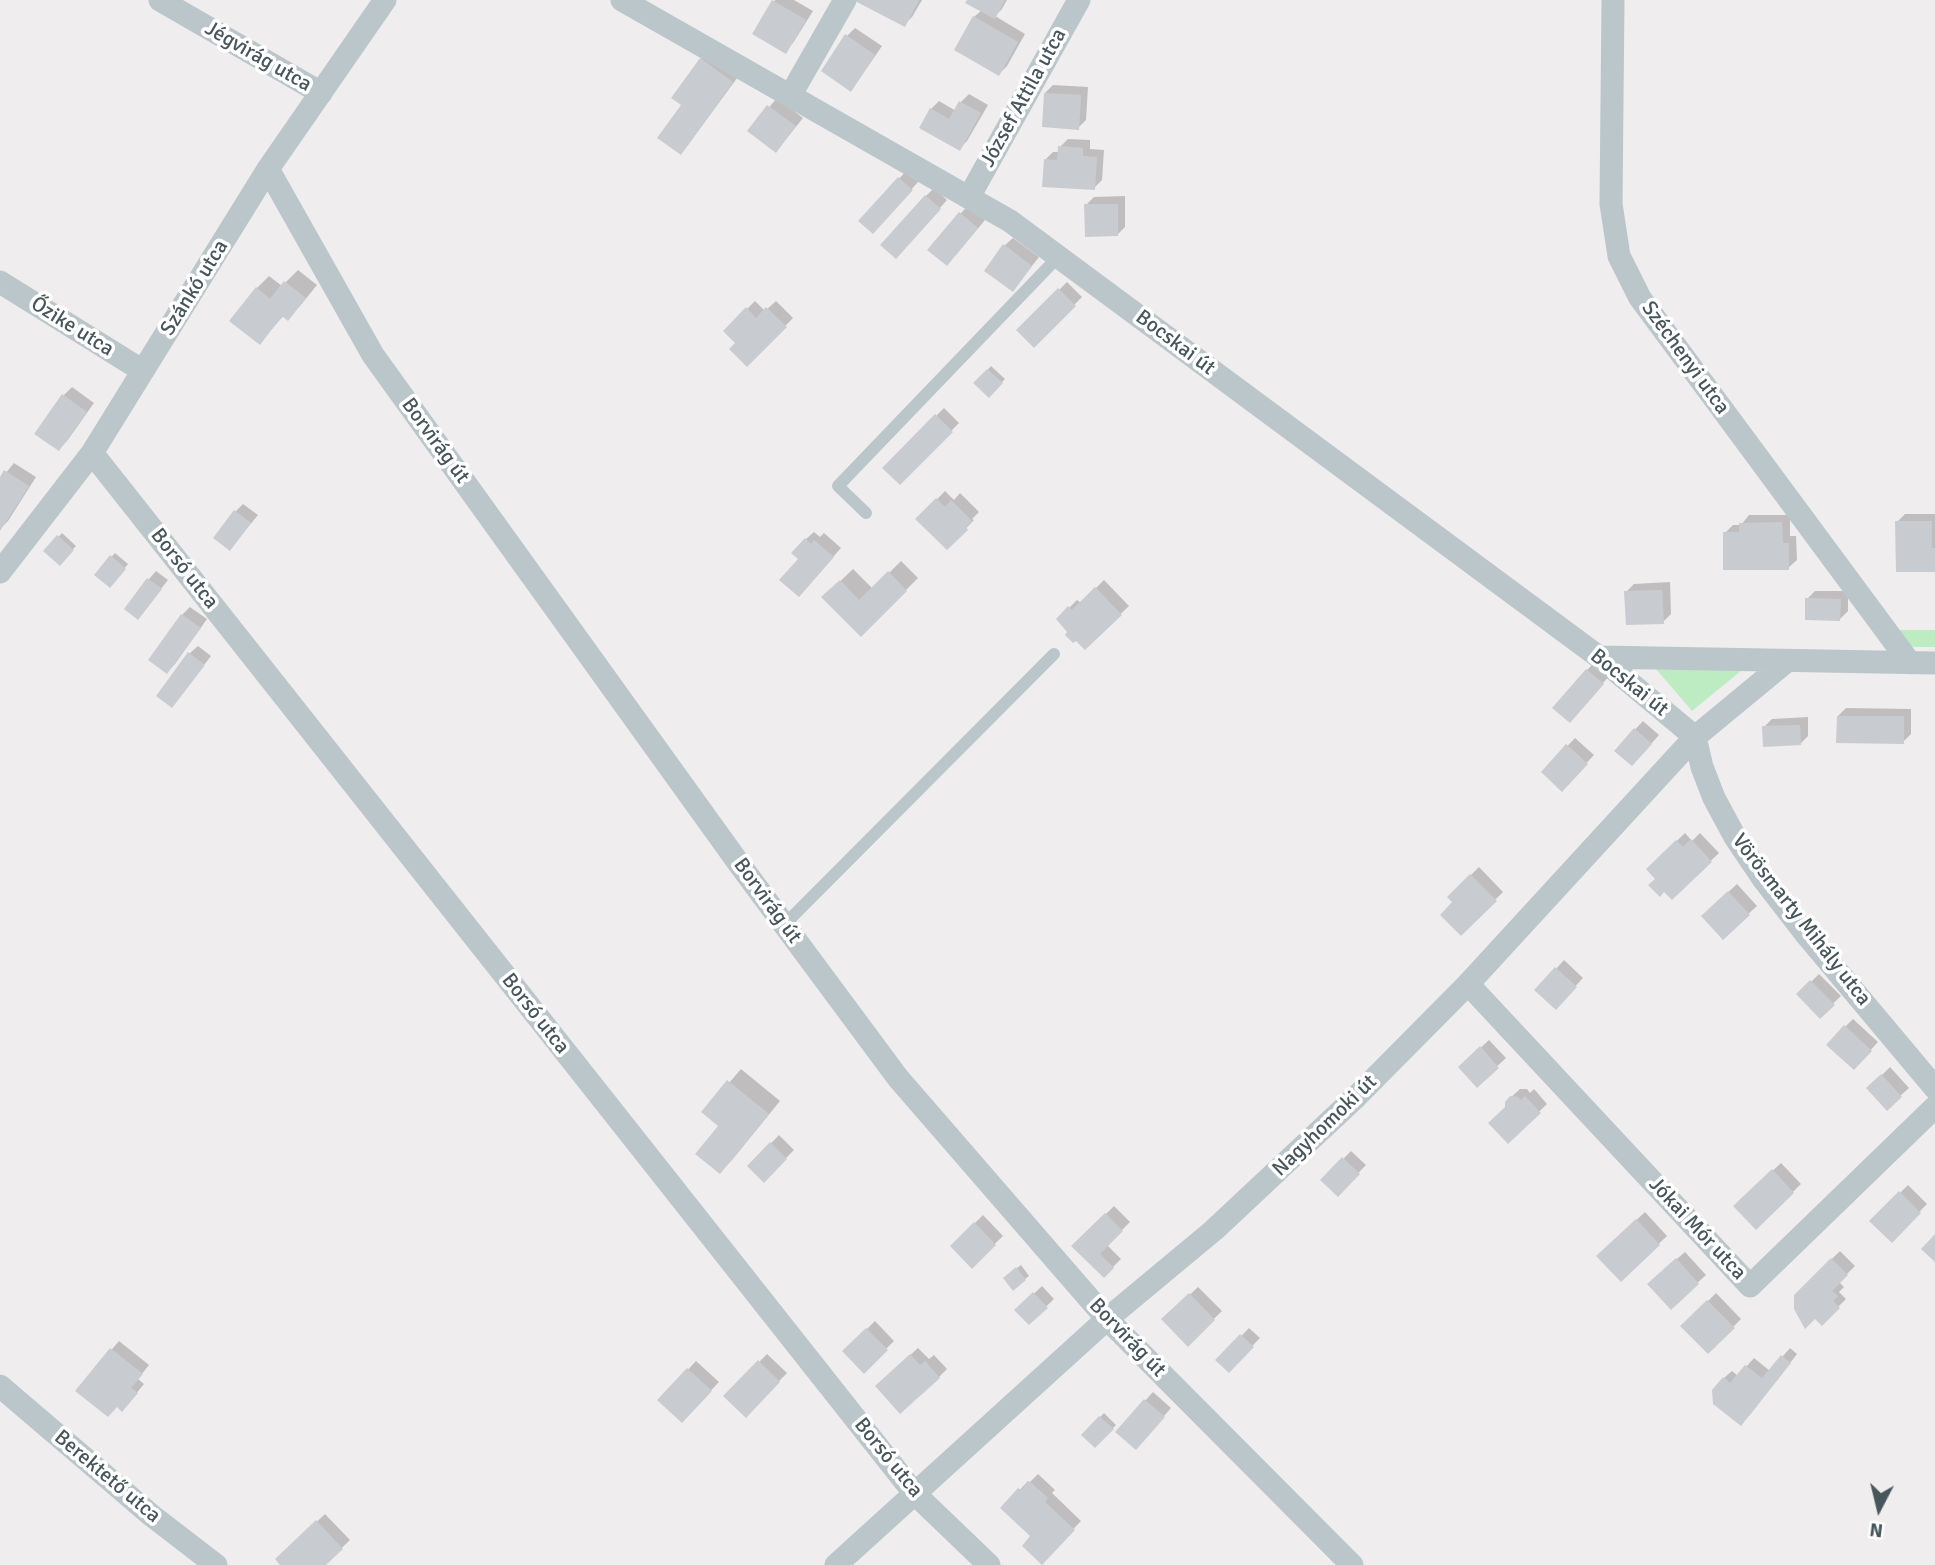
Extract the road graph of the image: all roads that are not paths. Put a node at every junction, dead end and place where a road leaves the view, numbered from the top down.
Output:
1 (160, 0) edge
2 (385, 0) edge
3 (622, 0) edge
4 (845, 0) edge
5 (1079, 0) edge
6 (1614, 0) edge
7 (321, 93) junction
8 (790, 96) junction
9 (268, 170) junction
10 (969, 197) junction
11 (1058, 257) junction
12 (0, 282) edge
13 (143, 371) junction
14 (92, 453) junction
15 (866, 513) dead end
16 (0, 572) edge
17 (1054, 654) dead end
18 (1599, 657) junction
19 (1787, 661) junction
20 (1910, 663) junction
21 (1935, 663) edge
22 (1695, 737) junction
23 (784, 925) junction
24 (1468, 984) junction
25 (1935, 1088) edge
26 (1935, 1107) edge
27 (1107, 1319) junction
28 (0, 1386) edge
29 (915, 1494) junction
30 (216, 1565) edge
31 (836, 1565) edge
32 (989, 1565) edge
33 (1352, 1565) edge

1 - 7 street, Jégvirág utca
2 - 7 street, Szánkó utca
3 - 8 street, Bocskai út
4 - 8 street
5 - 10 street, József Attila utca
6 - 20 street, Széchenyi utca
7 - 9 street, Szánkó utca
8 - 10 street, Bocskai út
9 - 13 street, Szánkó utca
9 - 23 street, Borvirág út
10 - 11 street, Bocskai út
11 - 15 lane
11 - 18 street, Bocskai út
12 - 13 street, Őzike utca
13 - 14 street, Szánkó utca
14 - 16 street, Szánkó utca
14 - 29 street, Borsó utca
17 - 23 lane
18 - 19 street
18 - 22 street, Bocskai út
19 - 20 street
19 - 22 street, Nagyhomoki út
20 - 21 street
22 - 24 street, Nagyhomoki út
22 - 25 street, Vörösmarty Mihály utca
23 - 27 street, Borvirág út
24 - 26 street, Jókai Mór utca
24 - 27 street, Nagyhomoki út
27 - 29 street, Nagyhomoki út
27 - 33 street, Borvirág út
28 - 30 street, Berektető utca
29 - 31 street, Nagyhomoki út
29 - 32 street, Borsó utca

